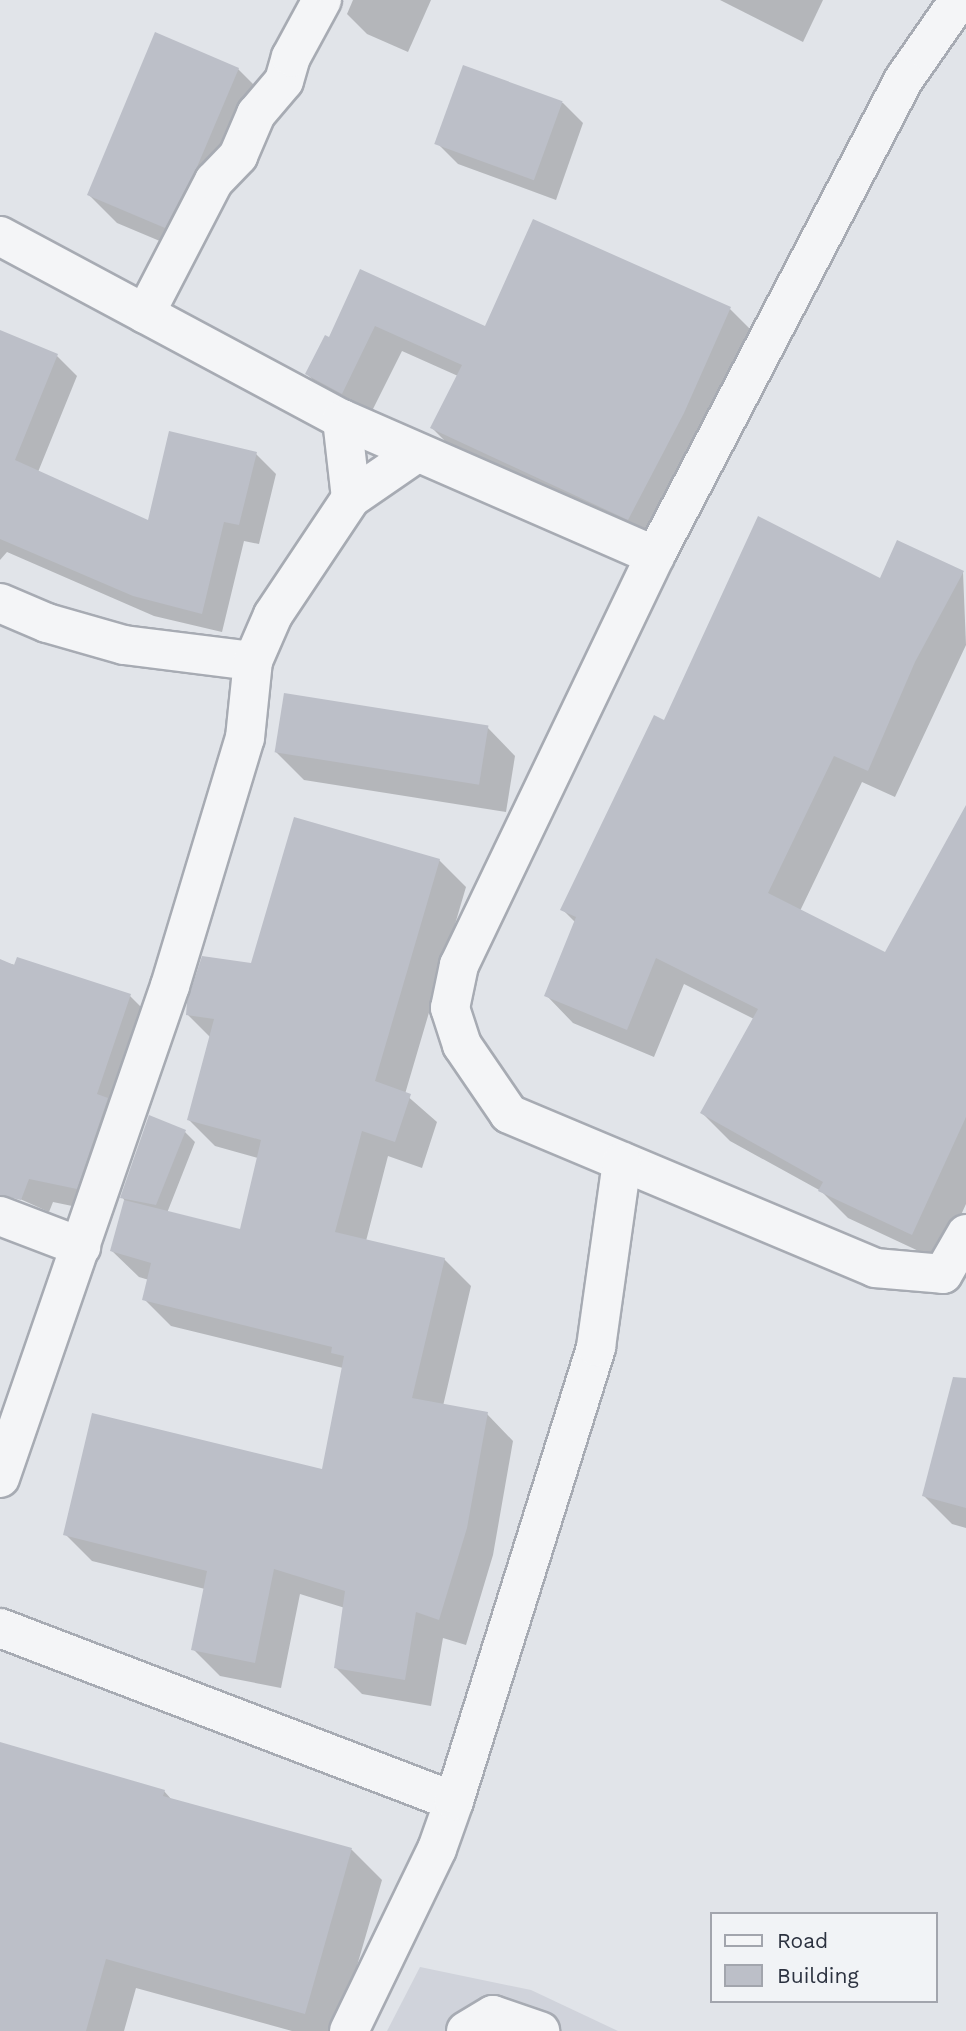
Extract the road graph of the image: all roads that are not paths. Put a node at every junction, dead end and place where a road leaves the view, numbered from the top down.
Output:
1 (321, 0) edge
2 (959, 0) edge
3 (0, 236) edge
4 (145, 314) junction
5 (342, 419) junction
6 (415, 454) junction
7 (351, 498) junction
8 (654, 556) junction
9 (0, 603) edge
10 (253, 661) junction
11 (622, 1162) junction
12 (0, 1216) edge
13 (966, 1234) edge
14 (81, 1247) junction
15 (955, 1278) edge
16 (0, 1478) edge
17 (0, 1628) edge
18 (454, 1801) junction
19 (349, 2031) edge
20 (466, 2031) edge
21 (540, 2031) edge

1 - 4 street
2 - 8 street
3 - 4 street
4 - 5 street
5 - 6 street
5 - 7 street
6 - 7 street
6 - 8 street
7 - 10 street
8 - 11 street
9 - 10 street
10 - 14 street
11 - 15 street
11 - 18 street
12 - 14 street
13 - 15 street
14 - 16 street
17 - 18 street
18 - 19 street
20 - 21 street

